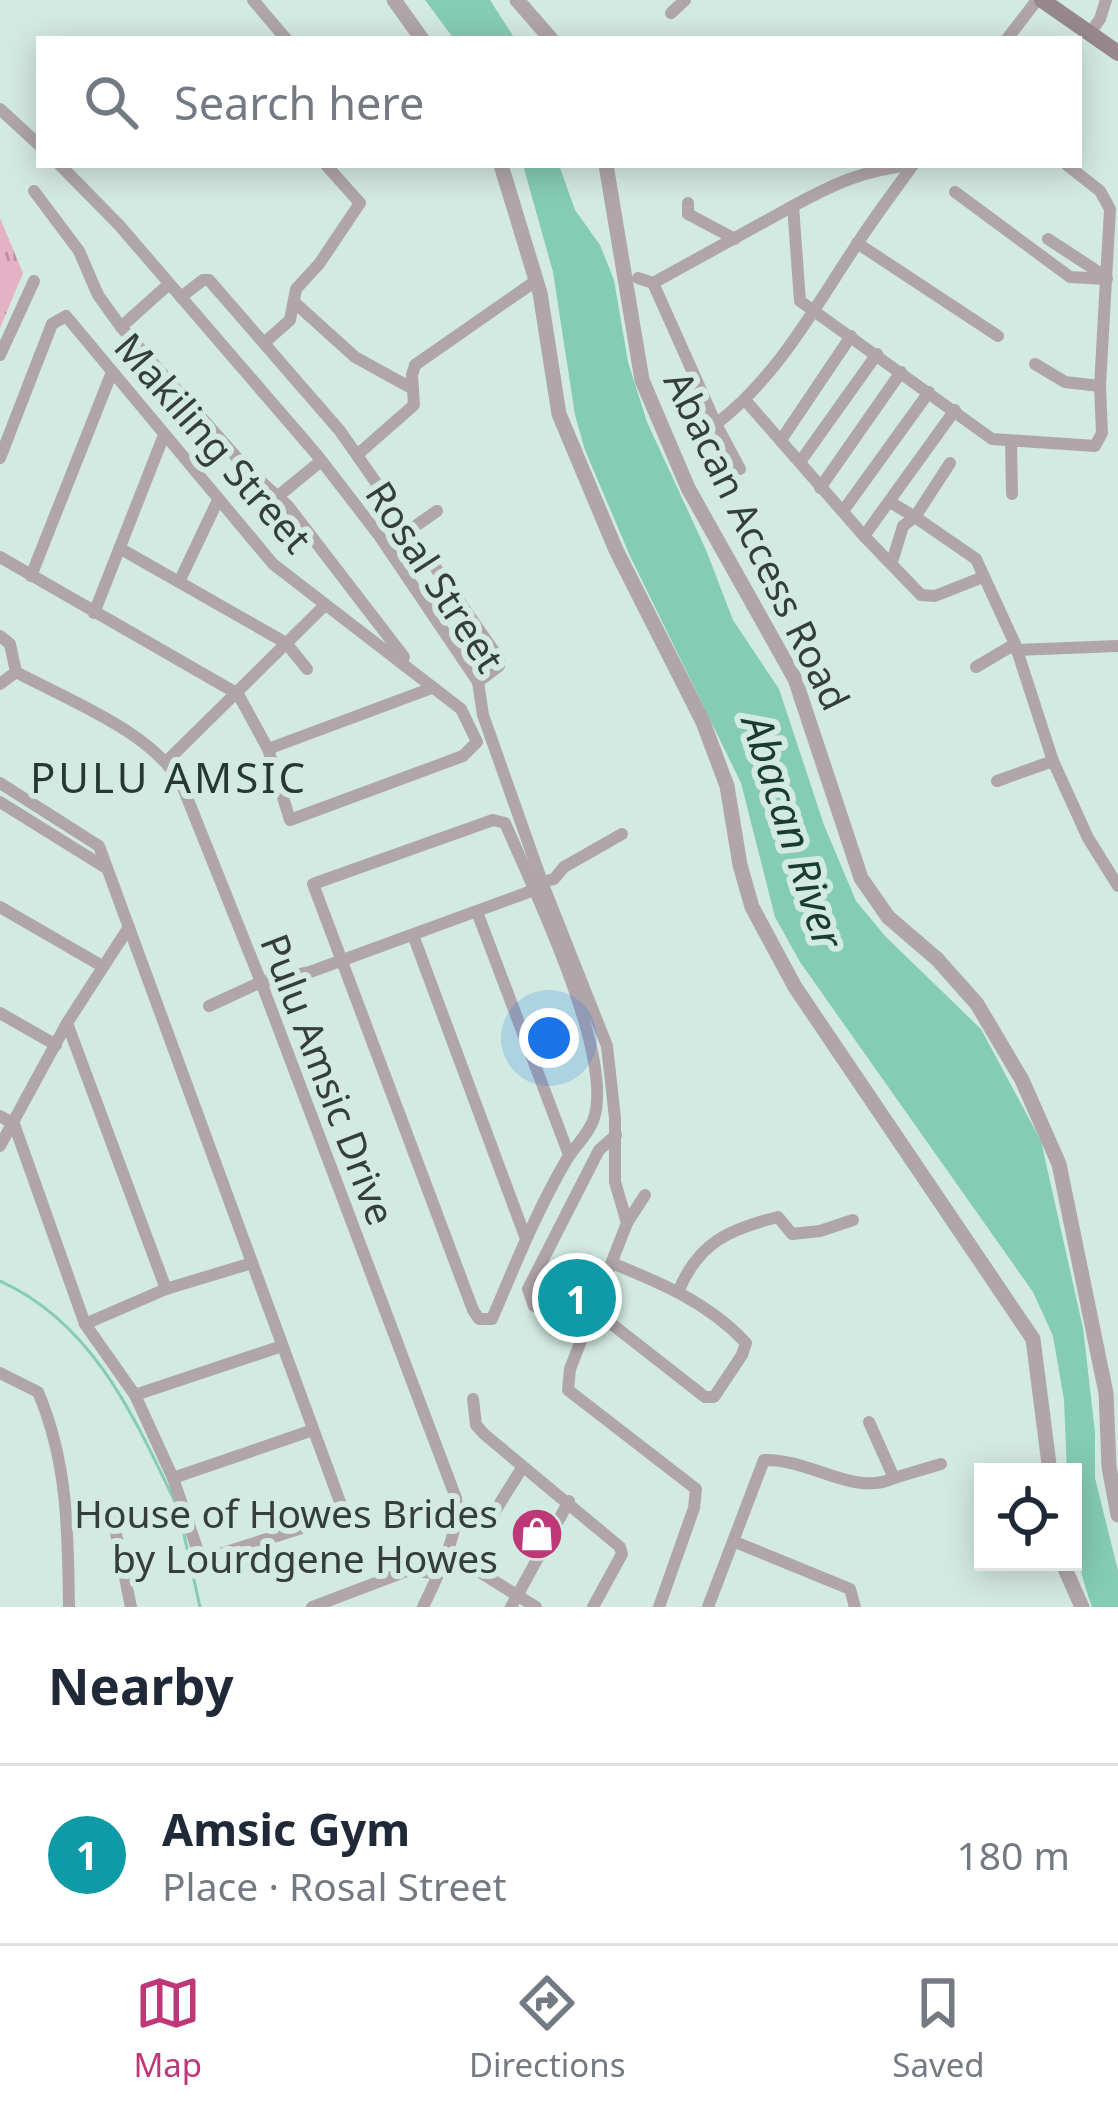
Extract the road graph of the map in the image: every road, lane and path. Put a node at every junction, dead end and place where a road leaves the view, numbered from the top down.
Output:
1 (253, 0) edge
2 (394, 0) edge
3 (517, 0) edge
4 (685, 0) edge
5 (1040, 0) edge
6 (1106, 0) edge
7 (671, 13) dead end
8 (1090, 34) junction
9 (283, 36) edge
10 (420, 36) edge
11 (548, 36) edge
12 (1010, 36) edge
13 (1118, 53) edge
14 (0, 109) edge
15 (36, 142) edge
16 (64, 168) edge
17 (329, 168) edge
18 (502, 168) edge
19 (607, 168) edge
20 (883, 168) edge
21 (911, 168) edge
22 (1071, 168) edge
23 (34, 190) dead end
24 (955, 192) dead end
25 (688, 202) dead end
26 (793, 206) junction
27 (734, 238) junction
28 (1048, 238) dead end
29 (857, 242) junction
30 (638, 278) dead end
31 (1105, 279) junction
32 (537, 280) junction
33 (34, 281) dead end
34 (653, 283) junction
35 (169, 284) junction
36 (182, 297) junction
37 (294, 302) junction
38 (816, 311) junction
39 (122, 327) junction
40 (851, 336) junction
41 (998, 336) dead end
42 (264, 343) junction
43 (877, 354) junction
44 (0, 355) edge
45 (1036, 364) dead end
46 (112, 372) junction
47 (901, 372) junction
48 (1100, 386) junction
49 (413, 389) junction
50 (929, 392) junction
51 (745, 400) junction
52 (955, 410) junction
53 (716, 424) junction
54 (1102, 433) junction
55 (164, 435) junction
56 (1118, 435) edge
57 (781, 440) junction
58 (1011, 441) junction
59 (357, 454) junction
60 (0, 458) edge
61 (321, 460) junction
62 (800, 462) junction
63 (950, 464) dead end
64 (740, 469) dead end
65 (820, 488) junction
66 (1012, 494) dead end
67 (277, 497) junction
68 (218, 500) junction
69 (890, 502) junction
70 (437, 511) dead end
71 (844, 511) junction
72 (916, 517) junction
73 (411, 530) junction
74 (864, 536) junction
75 (121, 549) junction
76 (0, 557) edge
77 (892, 562) junction
78 (31, 576) junction
79 (983, 577) junction
80 (180, 580) junction
81 (323, 606) junction
82 (94, 613) junction
83 (0, 636) edge
84 (286, 643) junction
85 (1118, 646) edge
86 (1016, 647) junction
87 (976, 667) dead end
88 (307, 669) dead end
89 (16, 672) junction
90 (478, 682) junction
91 (0, 684) edge
92 (432, 688) junction
93 (238, 694) junction
94 (483, 715) junction
95 (268, 749) junction
96 (167, 761) junction
97 (1053, 761) junction
98 (997, 781) dead end
99 (0, 783) edge
100 (0, 802) edge
101 (622, 834) dead end
102 (108, 869) junction
103 (538, 886) junction
104 (1118, 886) edge
105 (0, 907) edge
106 (477, 912) junction
107 (129, 927) junction
108 (412, 935) junction
109 (342, 960) junction
110 (102, 966) junction
111 (261, 982) junction
112 (209, 1006) dead end
113 (0, 1012) edge
114 (67, 1023) junction
115 (56, 1045) junction
116 (0, 1116) edge
117 (14, 1124) junction
118 (616, 1135) junction
119 (0, 1146) edge
120 (569, 1155) junction
121 (644, 1195) dead end
122 (853, 1220) dead end
123 (627, 1222) junction
124 (526, 1239) junction
125 (252, 1263) junction
126 (612, 1263) junction
127 (166, 1289) junction
128 (679, 1290) junction
129 (595, 1311) junction
130 (85, 1324) junction
131 (586, 1332) junction
132 (282, 1346) junction
133 (0, 1372) edge
134 (135, 1396) junction
135 (473, 1399) dead end
136 (869, 1422) dead end
137 (313, 1430) junction
138 (1049, 1463) edge
139 (941, 1464) dead end
140 (522, 1468) junction
141 (173, 1478) junction
142 (894, 1478) junction
143 (569, 1501) junction
144 (1118, 1515) edge
145 (113, 1519) dead end
146 (490, 1519) dead end
147 (734, 1542) junction
148 (446, 1551) junction
149 (1066, 1571) edge
150 (438, 1573) junction
151 (514, 1601) edge
152 (854, 1602) edge
153 (69, 1607) edge
154 (131, 1607) edge
155 (312, 1607) edge
156 (423, 1607) edge
157 (536, 1607) edge
158 (593, 1607) edge
159 (659, 1607) edge
160 (708, 1607) edge
161 (1082, 1607) edge

1 - 9 street
2 - 10 street
3 - 11 street
4 - 7 street
5 - 8 main road
5 - 12 street
6 - 8 street
8 - 13 main road
14 - 15 street
16 - 35 street, Rosal Street
17 - 37 street
18 - 32 street
19 - 144 street, Abacan Access Road
20 - 26 street
21 - 29 street
22 - 31 street
23 - 39 street
24 - 31 street
25 - 27 street
26 - 27 street
26 - 38 street
27 - 34 street
28 - 31 street
29 - 38 street
29 - 41 street
30 - 34 street
31 - 48 street
32 - 49 street
32 - 138 street
33 - 44 street
34 - 53 street
35 - 36 street, Rosal Street
35 - 39 street
36 - 42 street
36 - 61 street, Rosal Street
37 - 42 street
37 - 49 street
38 - 40 street
38 - 51 street
39 - 67 street
40 - 43 street
40 - 57 street
42 - 59 street
43 - 47 street
43 - 62 street
45 - 48 street
46 - 55 street, Makiling Street
46 - 60 street, Makiling Street
46 - 78 street
47 - 50 street
47 - 65 street
48 - 54 street
49 - 59 street
50 - 52 street
50 - 71 street
51 - 53 street
51 - 57 street
52 - 58 street
52 - 69 street
53 - 64 street
54 - 56 street
54 - 58 street
55 - 68 street, Makiling Street
55 - 75 street
57 - 62 street
58 - 66 street
59 - 73 street
61 - 67 street
61 - 90 street, Rosal Street
62 - 65 street
63 - 72 street
65 - 71 street
67 - 94 street
68 - 80 street
68 - 81 street, Makiling Street
69 - 72 street
69 - 74 street
70 - 73 street
71 - 74 street
72 - 77 street
72 - 79 street
73 - 90 street
74 - 77 street
75 - 80 street
75 - 82 street
76 - 78 street
77 - 79 street
78 - 82 street
79 - 86 street
80 - 84 street
81 - 84 street
81 - 92 street, Makiling Street
82 - 93 street
83 - 89 street
84 - 88 street
84 - 93 street
85 - 86 street
86 - 87 street
86 - 97 street
89 - 91 street
89 - 96 street, Pulu Amsic Drive
90 - 94 street, Rosal Street
92 - 95 street
92 - 95 street, Makiling Street
93 - 95 street
93 - 96 street
94 - 103 street, Rosal Street
96 - 111 street, Pulu Amsic Drive
97 - 98 street
97 - 104 street
99 - 102 street
100 - 102 street
101 - 103 street
102 - 107 street
103 - 106 street
103 - 109 street
103 - 118 street, Rosal Street
103 - 120 street
105 - 110 street
106 - 108 street
106 - 120 street
107 - 110 street
107 - 125 street
108 - 109 street
108 - 124 street
109 - 111 street
109 - 124 street
110 - 114 street
111 - 112 street
111 - 148 street, Pulu Amsic Drive
113 - 115 street
114 - 115 street
114 - 127 street
115 - 117 street
116 - 117 street
117 - 119 street
117 - 130 street
118 - 123 street, Rosal Street
118 - 131 street
120 - 124 street
121 - 123 street
122 - 128 street
123 - 126 street
125 - 127 street
125 - 132 street
126 - 128 street
126 - 129 street
127 - 130 street
128 - 129 street
129 - 131 street
130 - 134 street
131 - 159 street
132 - 134 street
132 - 137 street
133 - 153 street
134 - 141 street
135 - 140 street
136 - 142 street
137 - 141 street
137 - 141 street
139 - 142 street
140 - 143 street
140 - 146 street
142 - 147 street
143 - 151 street
143 - 158 street
145 - 154 street
147 - 152 street
147 - 160 street
148 - 150 street, Pulu Amsic Drive
148 - 151 street
149 - 161 street
150 - 155 street
150 - 156 street, Pulu Amsic Drive
151 - 157 street

